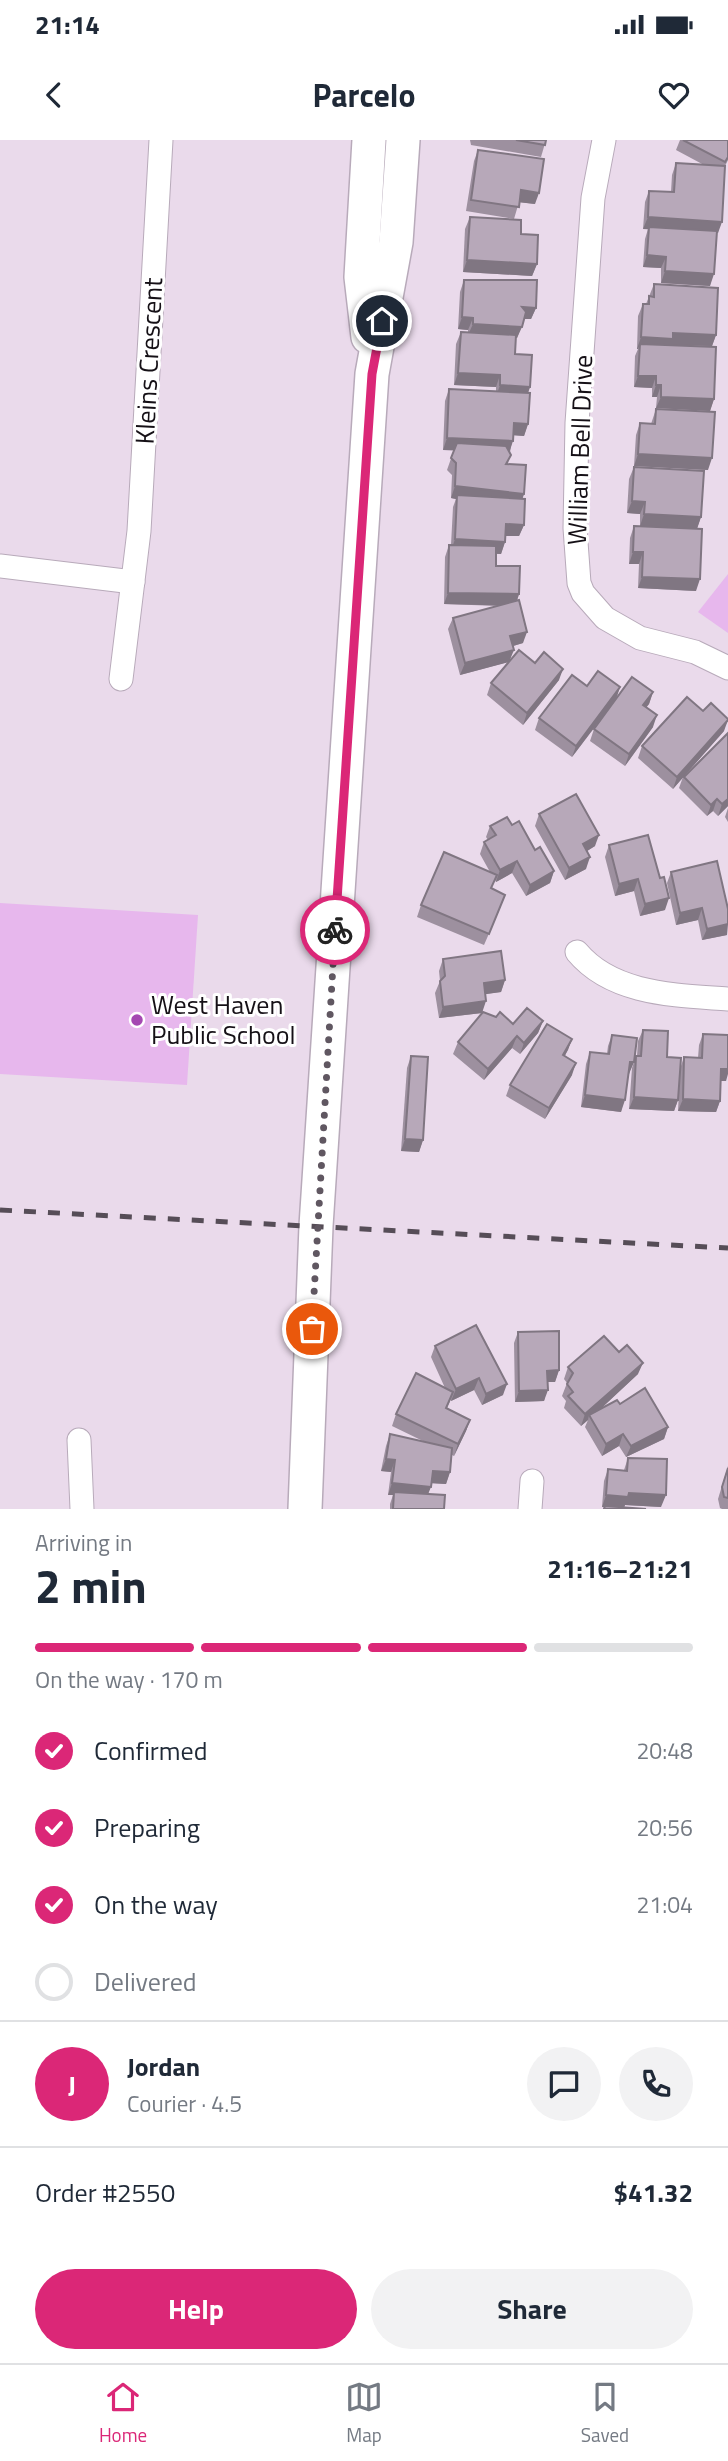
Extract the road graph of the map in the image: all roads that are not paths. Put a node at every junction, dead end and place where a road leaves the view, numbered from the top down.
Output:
1 (162, 140) edge
2 (369, 140) edge
3 (403, 140) edge
4 (604, 140) edge
5 (372, 374) junction
6 (0, 566) edge
7 (133, 582) junction
8 (728, 668) edge
9 (121, 679) dead end
10 (577, 952) dead end
11 (728, 999) edge
12 (79, 1440) dead end
13 (532, 1481) dead end
14 (82, 1509) edge
15 (305, 1509) edge
16 (530, 1509) edge

1 - 7 street, Kleins Crescent
2 - 5 main road
3 - 5 main road
4 - 8 street, William Bell Drive
5 - 15 main road
6 - 7 street
7 - 9 street, Kleins Crescent
10 - 11 street
12 - 14 street
13 - 16 street

